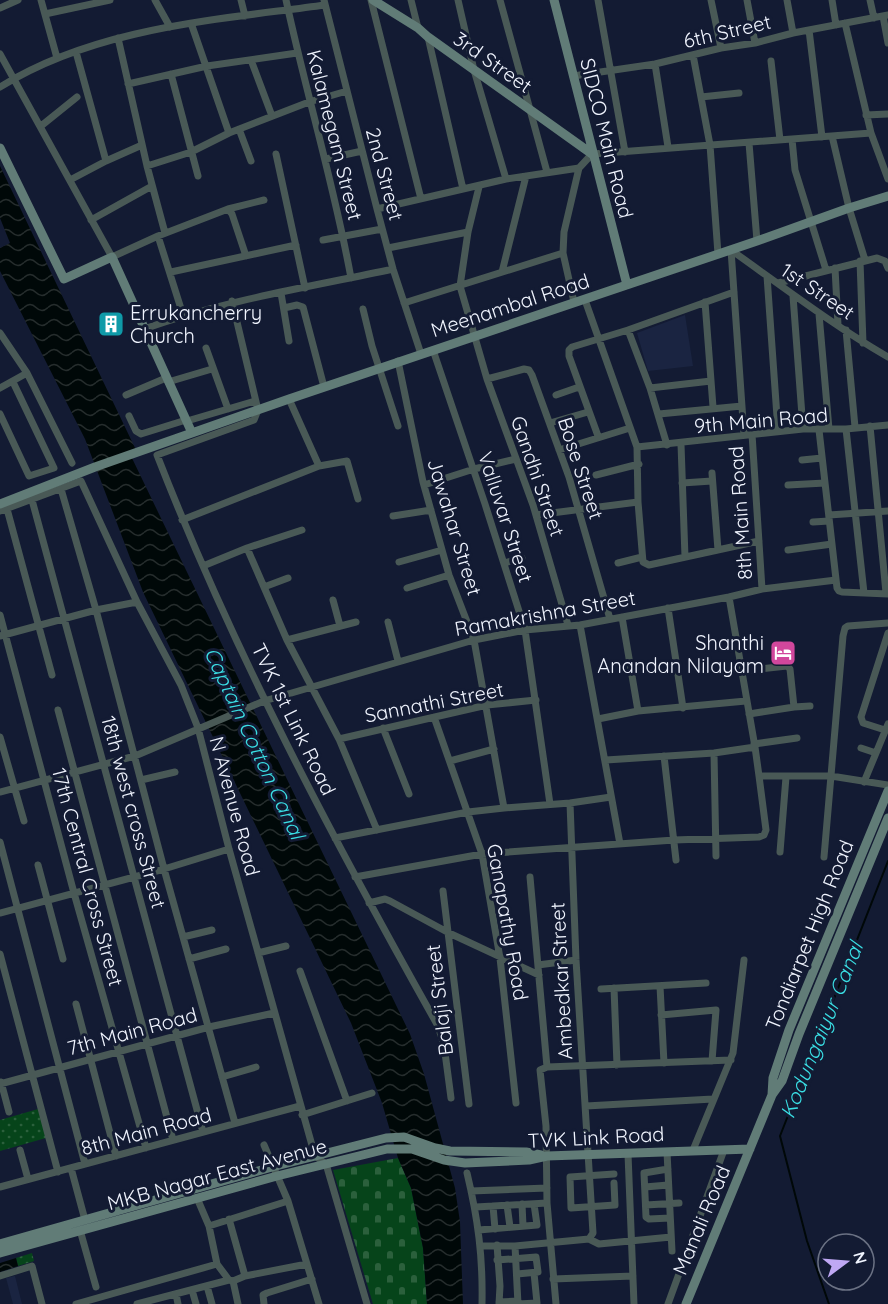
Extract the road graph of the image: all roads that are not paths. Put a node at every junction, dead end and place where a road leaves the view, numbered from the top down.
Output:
1 (18, 0) edge
2 (41, 0) edge
3 (110, 0) edge
4 (155, 0) edge
5 (241, 0) edge
6 (286, 0) edge
7 (372, 0) edge
8 (411, 0) edge
9 (458, 0) edge
10 (500, 0) edge
11 (554, 0) edge
12 (598, 0) edge
13 (711, 0) edge
14 (747, 0) edge
15 (786, 0) edge
16 (832, 0) edge
17 (870, 0) edge
18 (325, 2) edge
19 (85, 3) edge
20 (0, 8) edge
21 (288, 10) junction
22 (45, 14) junction
23 (245, 16) junction
24 (885, 16) edge
25 (874, 18) junction
26 (191, 23) junction
27 (845, 23) junction
28 (836, 25) junction
29 (170, 27) junction
30 (418, 28) junction
31 (809, 30) junction
32 (793, 33) junction
33 (428, 37) junction
34 (118, 38) junction
35 (755, 43) junction
36 (888, 43) edge
37 (721, 48) junction
38 (76, 52) junction
39 (297, 53) junction
40 (0, 54) edge
41 (693, 55) junction
42 (57, 58) junction
43 (251, 60) junction
44 (771, 61) dead end
45 (655, 64) junction
46 (207, 66) junction
47 (474, 70) junction
48 (609, 71) junction
49 (171, 74) junction
50 (573, 76) junction
51 (13, 79) junction
52 (128, 84) junction
53 (0, 87) edge
54 (347, 91) junction
55 (739, 93) dead end
56 (76, 97) dead end
57 (701, 97) junction
58 (309, 102) junction
59 (530, 110) junction
60 (888, 114) edge
61 (866, 115) junction
62 (272, 116) junction
63 (41, 126) junction
64 (239, 129) junction
65 (229, 133) junction
66 (871, 133) junction
67 (822, 136) junction
68 (832, 136) junction
69 (792, 139) junction
70 (780, 140) junction
71 (749, 143) junction
72 (142, 145) junction
73 (710, 145) junction
74 (668, 147) junction
75 (0, 148) edge
76 (362, 151) junction
77 (191, 152) junction
78 (625, 152) junction
79 (276, 154) dead end
80 (592, 154) junction
81 (326, 159) junction
82 (106, 161) junction
83 (251, 161) dead end
84 (147, 166) junction
85 (579, 168) junction
86 (547, 172) junction
87 (198, 176) dead end
88 (526, 176) junction
89 (888, 178) edge
90 (506, 179) junction
91 (69, 180) junction
92 (152, 186) junction
93 (479, 187) junction
94 (463, 189) junction
95 (888, 196) edge
96 (421, 199) junction
97 (264, 200) dead end
98 (849, 208) junction
99 (228, 209) junction
100 (377, 209) junction
101 (92, 220) junction
102 (810, 222) junction
103 (382, 229) junction
104 (468, 232) junction
105 (161, 234) junction
106 (344, 236) junction
107 (323, 240) dead end
108 (757, 241) junction
109 (296, 245) junction
110 (388, 248) junction
111 (731, 250) junction
112 (563, 253) junction
113 (718, 254) junction
114 (246, 256) junction
115 (112, 257) junction
116 (862, 260) junction
117 (835, 268) junction
118 (888, 268) edge
119 (393, 269) junction
120 (826, 270) junction
121 (171, 272) junction
122 (502, 272) junction
123 (767, 276) junction
124 (351, 278) junction
125 (778, 283) junction
126 (627, 285) junction
127 (460, 286) junction
128 (305, 288) junction
129 (734, 292) junction
130 (281, 293) junction
131 (793, 296) junction
132 (585, 300) junction
133 (232, 302) junction
134 (574, 302) junction
135 (705, 302) junction
136 (404, 303) junction
137 (284, 308) junction
138 (363, 309) dead end
139 (819, 314) junction
140 (183, 315) junction
141 (838, 325) junction
142 (144, 329) junction
143 (628, 330) junction
144 (846, 330) junction
145 (0, 333) edge
146 (474, 338) junction
147 (598, 338) junction
148 (289, 341) dead end
149 (863, 342) junction
150 (206, 348) dead end
151 (433, 350) junction
152 (420, 354) junction
153 (888, 357) edge
154 (398, 361) junction
155 (380, 368) junction
156 (212, 369) junction
157 (27, 373) junction
158 (487, 379) junction
159 (167, 380) junction
160 (711, 381) junction
161 (13, 382) junction
162 (324, 387) junction
163 (579, 387) junction
164 (0, 388) edge
165 (650, 388) junction
166 (556, 394) dead end
167 (126, 395) dead end
168 (289, 399) junction
169 (256, 406) junction
170 (742, 406) junction
171 (714, 407) junction
172 (228, 409) junction
173 (588, 412) junction
174 (0, 414) edge
175 (659, 414) junction
176 (129, 416) dead end
177 (186, 421) junction
178 (550, 423) junction
179 (888, 424) edge
180 (398, 426) dead end
181 (870, 426) junction
182 (630, 428) junction
183 (850, 428) junction
184 (803, 429) junction
185 (829, 429) junction
186 (819, 430) junction
187 (778, 431) junction
188 (192, 433) junction
189 (748, 434) junction
190 (598, 436) junction
191 (681, 444) junction
192 (668, 446) junction
193 (637, 447) junction
194 (559, 450) junction
195 (822, 458) junction
196 (516, 459) junction
197 (802, 460) dead end
198 (72, 463) dead end
199 (639, 464) junction
200 (319, 466) junction
201 (474, 469) junction
202 (712, 473) dead end
203 (596, 475) dead end
204 (712, 481) junction
205 (682, 483) junction
206 (825, 483) junction
207 (424, 485) junction
208 (788, 485) dead end
209 (61, 489) junction
210 (358, 499) dead end
211 (32, 500) junction
212 (638, 502) junction
213 (2, 508) edge
214 (430, 510) junction
215 (578, 511) junction
216 (888, 511) edge
217 (879, 512) junction
218 (856, 513) junction
219 (536, 515) junction
220 (393, 516) dead end
221 (829, 518) junction
222 (182, 520) junction
223 (813, 522) dead end
224 (302, 530) dead end
225 (759, 541) junction
226 (832, 544) junction
227 (246, 548) junction
228 (442, 550) junction
229 (718, 550) junction
230 (788, 550) dead end
231 (642, 557) junction
232 (685, 557) junction
233 (522, 558) dead end
234 (399, 562) dead end
235 (504, 563) junction
236 (618, 563) dead end
237 (203, 566) junction
238 (449, 575) junction
239 (288, 578) dead end
240 (836, 580) junction
241 (264, 587) junction
242 (408, 588) dead end
243 (762, 589) junction
244 (864, 593) junction
245 (887, 593) edge
246 (729, 597) junction
247 (333, 600) dead end
248 (137, 602) junction
249 (668, 608) junction
250 (96, 610) junction
251 (0, 615) edge
252 (622, 617) junction
253 (64, 619) junction
254 (610, 619) junction
255 (356, 622) dead end
256 (388, 622) dead end
257 (888, 623) edge
258 (568, 625) junction
259 (580, 625) junction
260 (39, 626) junction
261 (340, 626) junction
262 (525, 630) junction
263 (888, 633) edge
264 (3, 635) edge
265 (287, 640) junction
266 (474, 640) junction
267 (398, 661) junction
268 (741, 671) junction
269 (52, 675) dead end
270 (310, 686) junction
271 (536, 700) junction
272 (264, 701) junction
273 (746, 701) junction
274 (487, 705) junction
275 (810, 706) dead end
276 (794, 707) junction
277 (683, 708) junction
278 (58, 710) dead end
279 (638, 711) junction
280 (749, 714) junction
281 (434, 717) junction
282 (598, 719) junction
283 (887, 727) edge
284 (198, 728) junction
285 (383, 728) junction
286 (0, 736) edge
287 (797, 738) dead end
288 (339, 739) junction
289 (754, 745) junction
290 (861, 748) dead end
291 (494, 749) junction
292 (714, 753) junction
293 (876, 753) junction
294 (135, 756) junction
295 (664, 756) junction
296 (606, 760) junction
297 (450, 761) junction
298 (104, 764) junction
299 (74, 772) junction
300 (175, 772) dead end
301 (759, 776) junction
302 (831, 776) junction
303 (786, 777) junction
304 (45, 780) junction
305 (141, 780) junction
306 (864, 782) junction
307 (888, 785) edge
308 (14, 789) junction
309 (888, 791) edge
310 (0, 792) edge
311 (409, 794) dead end
312 (611, 797) junction
313 (570, 803) junction
314 (550, 804) junction
315 (504, 808) junction
316 (468, 813) junction
317 (888, 818) edge
318 (24, 822) dead end
319 (378, 830) junction
320 (335, 838) junction
321 (716, 839) junction
322 (674, 840) junction
323 (0, 842) edge
324 (620, 844) junction
325 (571, 846) junction
326 (229, 849) junction
327 (780, 852) dead end
328 (482, 854) junction
329 (716, 856) dead end
330 (824, 857) dead end
331 (676, 860) dead end
332 (38, 865) dead end
333 (164, 869) junction
334 (135, 876) junction
335 (355, 877) junction
336 (530, 877) dead end
337 (104, 884) junction
338 (443, 891) dead end
339 (74, 892) junction
340 (46, 900) junction
341 (369, 903) junction
342 (18, 908) junction
343 (0, 913) edge
344 (212, 930) dead end
345 (448, 933) junction
346 (183, 938) junction
347 (286, 946) dead end
348 (226, 949) dead end
349 (0, 954) edge
350 (258, 954) junction
351 (500, 958) junction
352 (63, 959) dead end
353 (189, 959) junction
354 (576, 960) junction
355 (744, 960) dead end
356 (538, 964) junction
357 (300, 971) dead end
358 (539, 975) junction
359 (706, 983) dead end
360 (660, 986) junction
361 (615, 988) junction
362 (601, 989) dead end
363 (76, 1004) dead end
364 (274, 1013) junction
365 (661, 1015) junction
366 (209, 1027) junction
367 (177, 1036) junction
368 (147, 1044) junction
369 (118, 1051) junction
370 (91, 1059) junction
371 (731, 1060) junction
372 (712, 1061) junction
373 (664, 1063) junction
374 (617, 1065) junction
375 (582, 1066) junction
376 (256, 1067) dead end
377 (547, 1067) junction
378 (59, 1068) junction
379 (31, 1076) junction
380 (222, 1077) junction
381 (0, 1082) edge
382 (372, 1093) dead end
383 (772, 1095) junction
384 (451, 1098) dead end
385 (713, 1099) junction
386 (347, 1101) junction
387 (516, 1103) dead end
388 (469, 1104) dead end
389 (300, 1106) junction
390 (586, 1106) junction
391 (9, 1112) dead end
392 (302, 1115) junction
393 (235, 1123) junction
394 (203, 1132) junction
395 (173, 1140) junction
396 (264, 1144) dead end
397 (146, 1148) junction
398 (750, 1149) junction
399 (20, 1150) dead end
400 (693, 1150) junction
401 (724, 1150) junction
402 (667, 1152) junction
403 (628, 1154) junction
404 (116, 1156) junction
405 (315, 1156) junction
406 (547, 1156) junction
407 (588, 1156) junction
408 (444, 1160) joint
409 (85, 1164) junction
410 (326, 1164) junction
411 (71, 1168) junction
412 (668, 1169) junction
413 (274, 1171) junction
414 (58, 1172) junction
415 (467, 1173) dead end
416 (614, 1174) dead end
417 (590, 1176) junction
418 (28, 1179) junction
419 (615, 1183) dead end
420 (668, 1185) junction
421 (0, 1187) edge
422 (645, 1187) junction
423 (547, 1188) junction
424 (471, 1191) junction
425 (197, 1198) junction
426 (288, 1202) junction
427 (547, 1203) junction
428 (679, 1203) dead end
429 (522, 1204) junction
430 (534, 1204) junction
431 (669, 1204) junction
432 (507, 1205) junction
433 (646, 1205) junction
434 (493, 1206) junction
435 (476, 1207) junction
436 (592, 1207) junction
437 (670, 1218) junction
438 (229, 1219) junction
439 (85, 1220) junction
440 (209, 1226) junction
441 (523, 1226) junction
442 (510, 1227) junction
443 (495, 1229) junction
444 (80, 1230) junction
445 (479, 1230) junction
446 (671, 1237) junction
447 (589, 1239) junction
448 (631, 1240) junction
449 (551, 1242) junction
450 (0, 1244) edge
451 (497, 1245) junction
452 (480, 1246) junction
453 (515, 1246) junction
454 (672, 1251) dead end
455 (0, 1253) edge
456 (516, 1258) junction
457 (497, 1260) junction
458 (217, 1264) junction
459 (307, 1264) junction
460 (534, 1273) junction
461 (517, 1274) junction
462 (0, 1275) edge
463 (633, 1275) junction
464 (245, 1276) junction
465 (312, 1279) junction
466 (553, 1279) junction
467 (231, 1281) junction
468 (207, 1286) junction
469 (96, 1287) dead end
470 (192, 1290) junction
471 (176, 1294) junction
472 (159, 1301) edge
473 (518, 1301) junction
474 (499, 1303) edge
475 (42, 1304) edge
476 (76, 1304) edge
477 (140, 1304) edge
478 (178, 1304) edge
479 (195, 1304) edge
480 (212, 1304) edge
481 (238, 1304) edge
482 (264, 1304) edge
483 (319, 1304) edge
484 (367, 1304) edge
485 (482, 1304) edge
486 (556, 1304) edge
487 (634, 1304) edge
488 (668, 1304) edge
489 (686, 1304) edge

1 - 20 street
2 - 22 street
3 - 19 street
4 - 29 street
5 - 23 street
6 - 21 street, Kalamegam Street
7 - 30 main road, 3rd Street
7 - 96 street
8 - 30 street
9 - 47 street
10 - 59 street
11 - 50 main road, SIDCO Main Road
12 - 48 street
13 - 37 street
14 - 35 street
15 - 32 street
16 - 28 street
17 - 25 street
18 - 21 street
18 - 54 street, 2nd Street
19 - 22 street
21 - 23 street
21 - 39 street, Kalamegam Street
22 - 42 street
23 - 26 street
24 - 25 street, 6th Street
24 - 36 street
25 - 27 street, 6th Street
26 - 29 street
26 - 46 street
27 - 28 street, 6th Street
27 - 61 street
28 - 31 street, 6th Street
29 - 34 street
30 - 33 main road, 3rd Street
31 - 32 street, 6th Street
31 - 67 street
32 - 35 street, 6th Street
33 - 47 main road, 3rd Street
33 - 94 street
34 - 38 street
34 - 52 street
35 - 37 street, 6th Street
37 - 41 street, 6th Street
38 - 42 street
38 - 82 street
39 - 43 street
39 - 58 street, Kalamegam Street
40 - 51 street
41 - 45 street, 6th Street
41 - 57 street
42 - 51 street
43 - 46 street
43 - 62 street
44 - 70 street
45 - 48 street, 6th Street
45 - 74 street
46 - 49 street
46 - 65 street
47 - 59 main road, 3rd Street
47 - 90 street
48 - 50 street, 6th Street
48 - 78 street
49 - 52 street
49 - 77 street
50 - 80 main road, SIDCO Main Road
51 - 53 street
51 - 63 street
52 - 72 street
54 - 58 street
54 - 76 street, 2nd Street
55 - 57 street
56 - 63 street
57 - 73 street
58 - 62 street
58 - 81 street, Kalamegam Street
59 - 80 main road, 3rd Street
59 - 86 street
60 - 61 street
61 - 66 street
62 - 64 street
63 - 91 street
64 - 65 street
64 - 83 street
65 - 77 street
66 - 68 street
66 - 89 street
67 - 68 street
67 - 69 street
68 - 98 street
69 - 70 street
69 - 102 street
70 - 71 street
71 - 73 street
71 - 108 street
72 - 82 street
72 - 84 street
73 - 74 street
73 - 113 street
74 - 78 street
75 - 115 main road
76 - 81 street
76 - 100 street, 2nd Street
77 - 84 street
77 - 87 street
78 - 80 street
79 - 109 street
80 - 85 street
80 - 126 main road, SIDCO Main Road
81 - 106 street, Kalamegam Street
82 - 91 street
84 - 92 street
85 - 86 street
85 - 112 street
86 - 88 street
88 - 90 street
88 - 122 street
90 - 93 street
91 - 101 street
92 - 101 street
92 - 105 street
93 - 94 street
93 - 104 street
94 - 96 street
95 - 98 main road, Meenambal Road
96 - 100 street
97 - 99 street
98 - 102 main road, Meenambal Road
98 - 116 street
99 - 105 street
99 - 114 street
100 - 103 street, 2nd Street
101 - 115 street
102 - 108 main road, Meenambal Road
102 - 120 street
103 - 106 street
103 - 110 street, 2nd Street
104 - 110 street
104 - 127 street
105 - 115 street
105 - 121 street
106 - 107 street
106 - 124 street, Kalamegam Street
108 - 111 main road, Meenambal Road
109 - 114 street
109 - 128 street
110 - 119 street, 2nd Street
111 - 113 main road, Meenambal Road
111 - 123 street, 1st Street
111 - 129 street, 8th Main Road
112 - 122 street
112 - 134 street
113 - 126 main road, Meenambal Road
114 - 121 street
115 - 142 main road
116 - 117 street
116 - 118 street
116 - 149 street
117 - 120 street
117 - 141 street
119 - 124 street
119 - 136 street, 2nd Street
120 - 125 street
121 - 140 street
122 - 127 street
123 - 125 street, 1st Street
123 - 187 street
124 - 128 street
125 - 131 street, 1st Street
126 - 132 main road, Meenambal Road
127 - 136 street
127 - 146 street, Gandhi Street
128 - 130 street
129 - 135 street
129 - 170 street, 8th Main Road
130 - 133 street
130 - 137 street
131 - 139 street, 1st Street
131 - 184 street
132 - 134 main road, Meenambal Road
132 - 147 street
133 - 140 street
133 - 169 street
134 - 146 main road, Meenambal Road
135 - 143 street
135 - 160 street
136 - 152 street, 2nd Street
137 - 148 street
137 - 162 street
138 - 155 street
139 - 141 street, 1st Street
139 - 185 street
140 - 142 street
141 - 144 street, 1st Street
142 - 159 main road
143 - 147 street
143 - 165 street
144 - 149 street, 1st Street
144 - 183 street
145 - 157 street
146 - 151 main road, Meenambal Road
146 - 158 street, Gandhi Street
147 - 163 street
147 - 182 street
149 - 153 street, 1st Street
150 - 156 street
151 - 152 main road, Meenambal Road
151 - 201 street, Valluvar Street
152 - 154 main road, Meenambal Road
154 - 155 main road, Meenambal Road
154 - 207 street, Jawahar Street
155 - 162 main road, Meenambal Road
155 - 180 street
156 - 159 street
156 - 172 street
157 - 161 street
157 - 198 street
158 - 178 street, Bose Street
158 - 196 street, Gandhi Street
159 - 167 street
159 - 177 main road
160 - 165 street
160 - 171 street
161 - 164 street
161 - 174 street
162 - 168 main road, Meenambal Road
163 - 166 street
163 - 173 street
165 - 175 street
168 - 169 main road, Meenambal Road
168 - 200 street
169 - 172 street
169 - 188 main road, Meenambal Road
169 - 222 street, TVK 1st Link Road
170 - 171 street
170 - 189 street, 8th Main Road
171 - 175 street
172 - 177 street
173 - 178 street
173 - 190 street
175 - 192 street
176 - 177 street
177 - 188 main road
178 - 194 street, Bose Street
179 - 181 street, 9th Main Road
181 - 183 street, 9th Main Road
181 - 217 street
182 - 190 street
182 - 193 street
183 - 185 street, 9th Main Road
183 - 218 street
184 - 186 street, 9th Main Road
184 - 187 street, 9th Main Road
185 - 186 street, 9th Main Road
186 - 195 street
187 - 189 street, 9th Main Road
188 - 213 main road, Meenambal Road
189 - 191 street, 9th Main Road
189 - 225 street, 8th Main Road
190 - 194 street
191 - 192 street, 9th Main Road
191 - 205 street
192 - 193 street, 9th Main Road
193 - 199 street
194 - 215 street, Bose Street
195 - 197 street
195 - 206 street
196 - 201 street
196 - 219 street, Gandhi Street
199 - 203 street
199 - 212 street
200 - 210 street
200 - 222 street
201 - 207 street
201 - 235 street, Valluvar Street
202 - 204 street
204 - 205 street
204 - 229 street
205 - 232 street
206 - 208 street
206 - 221 street
207 - 214 street, Jawahar Street
209 - 211 street
209 - 248 street, N Avenue Road
209 - 250 street
211 - 213 street
211 - 253 street, 18th west cross Street
212 - 215 street
212 - 231 street
213 - 260 street
214 - 220 street
214 - 228 street, Jawahar Street
215 - 219 street
215 - 254 street, Bose Street
216 - 217 street
217 - 218 street
217 - 245 street
218 - 221 street
218 - 244 street
219 - 258 street, Gandhi Street
221 - 223 street
221 - 226 street
222 - 237 street, TVK 1st Link Road
224 - 227 street
225 - 229 street
225 - 243 street, 8th Main Road
226 - 230 street
226 - 240 street
227 - 237 street
227 - 241 street
228 - 234 street
228 - 238 street, Jawahar Street
229 - 232 street
231 - 232 street
231 - 236 street
233 - 235 street
235 - 262 street, Valluvar Street
237 - 272 street, TVK 1st Link Road
238 - 242 street
238 - 266 street, Jawahar Street
239 - 241 street
240 - 243 street, Ramakrishna Street
240 - 244 street
241 - 265 street
243 - 246 street, Ramakrishna Street
244 - 245 street
246 - 249 street, Ramakrishna Street
246 - 268 street
247 - 261 street
248 - 250 street
248 - 284 street, N Avenue Road
249 - 252 street, Ramakrishna Street
249 - 277 street
250 - 253 street
250 - 294 street
251 - 264 street, 17th Central Cross Street
252 - 254 street, Ramakrishna Street
252 - 279 street
253 - 260 street
253 - 298 street, 18th west cross Street
254 - 259 street, Ramakrishna Street
255 - 261 street
256 - 267 street
257 - 302 street
258 - 259 street, Ramakrishna Street
258 - 262 street, Ramakrishna Street
259 - 282 street
260 - 264 street
260 - 269 street
261 - 265 street
262 - 266 street, Ramakrishna Street
262 - 271 street, Valluvar Street
263 - 283 street
264 - 304 street, 17th Central Cross Street
265 - 270 street
266 - 267 street, Ramakrishna Street
266 - 274 street, Jawahar Street
267 - 270 street, Ramakrishna Street
268 - 273 street
268 - 276 street
270 - 272 street, Ramakrishna Street
270 - 288 street
271 - 274 street, Sannathi Street
271 - 314 street, Valluvar Street
272 - 284 street, Ramakrishna Street
272 - 320 street, TVK 1st Link Road
273 - 277 street
273 - 280 street
274 - 281 street, Sannathi Street
274 - 291 street, Jawahar Street
275 - 276 street
276 - 280 street
277 - 279 street
278 - 299 street
279 - 282 street
280 - 289 street
281 - 285 street, Sannathi Street
281 - 297 street, Ganapathy Road
282 - 296 street
283 - 293 street
284 - 294 street, Ramakrishna Street
284 - 326 street, N Avenue Road
285 - 288 street, Sannathi Street
285 - 311 street
286 - 308 street
287 - 289 street
288 - 319 street
289 - 292 street
289 - 301 street
290 - 293 street
291 - 297 street
291 - 315 street, Jawahar Street
292 - 295 street
292 - 321 street
293 - 306 street
294 - 298 street, Ramakrishna Street
294 - 305 street
295 - 296 street
295 - 322 street
296 - 312 street
297 - 316 street, Ganapathy Road
298 - 299 street, Ramakrishna Street
298 - 334 street, 18th west cross Street
299 - 304 street, Ramakrishna Street
299 - 337 street
300 - 305 street
301 - 303 street
301 - 321 street
302 - 303 street
302 - 306 street
302 - 330 street
303 - 327 street
304 - 308 street, Ramakrishna Street
304 - 339 street, 17th Central Cross Street
305 - 333 street
306 - 307 street
308 - 310 street, Ramakrishna Street
308 - 318 street
309 - 383 main road, Tondiarpet High Road
312 - 313 street
312 - 324 street
313 - 314 street
313 - 325 street, Ambedkar Street
314 - 315 street
315 - 316 street
316 - 319 street
316 - 328 street, Ganapathy Road
317 - 383 main road, Tondiarpet High Road
319 - 320 street
320 - 335 street, TVK 1st Link Road
321 - 322 street
321 - 329 street
322 - 324 street
322 - 331 street
323 - 342 street
324 - 325 street
325 - 328 street
325 - 354 street, Ambedkar Street
326 - 333 street
326 - 350 street, N Avenue Road
328 - 335 street
328 - 351 street, Ganapathy Road
332 - 340 street
333 - 334 street
333 - 346 street
334 - 337 street
334 - 367 street, 18th west cross Street
335 - 341 street, TVK 1st Link Road
336 - 356 street
337 - 339 street
337 - 368 street
338 - 345 street, Balaji Street
339 - 340 street
339 - 369 street, 17th Central Cross Street
340 - 342 street
340 - 352 street
341 - 345 street
341 - 384 street, TVK 1st Link Road
342 - 343 street
342 - 378 street
344 - 346 street
345 - 351 street
345 - 388 street, Balaji Street
346 - 353 street
347 - 350 street
348 - 353 street
349 - 379 street
350 - 364 street, N Avenue Road
351 - 358 street
351 - 387 street, Ganapathy Road
353 - 366 street
354 - 356 street
354 - 375 street, Ambedkar Street
355 - 371 street
356 - 358 street
357 - 386 street
358 - 377 street
359 - 360 street
360 - 361 street
360 - 365 street
361 - 362 street
361 - 374 street
363 - 370 street
364 - 366 street, 7th Main Road
364 - 389 street, N Avenue Road
365 - 372 street
365 - 373 street
366 - 367 street, 7th Main Road
366 - 380 street
367 - 368 street, 7th Main Road
367 - 394 street, 18th west cross Street
368 - 369 street, 7th Main Road
368 - 395 street
369 - 370 street, 7th Main Road
369 - 397 street, 17th Central Cross Street
370 - 378 street, 7th Main Road
370 - 404 street
371 - 372 street
371 - 385 street
372 - 373 street
373 - 374 street
374 - 375 street
375 - 377 street
375 - 390 street, Ambedkar Street
376 - 380 street
377 - 406 street
378 - 379 street, 7th Main Road
378 - 409 street
379 - 381 street, 7th Main Road
379 - 414 street
380 - 393 street
381 - 391 street
382 - 386 street
383 - 398 main road, Tondiarpet High Road
385 - 390 street
385 - 400 street
386 - 392 street
389 - 392 street, N Avenue Road
389 - 393 street, 8th Main Road
390 - 407 street, Ambedkar Street
392 - 405 street, N Avenue Road
393 - 394 street, 8th Main Road
394 - 395 street, 8th Main Road
395 - 397 street, 8th Main Road
396 - 413 street
397 - 404 street, 8th Main Road
398 - 401 main road, TVK Link Road
398 - 489 main road, Manali Road
399 - 418 street
400 - 401 main road, TVK Link Road
400 - 402 main road, TVK Link Road
401 - 488 street
402 - 403 main road, TVK Link Road
402 - 412 street
403 - 407 main road, TVK Link Road
403 - 448 street
404 - 409 street, 8th Main Road
405 - 406 main road
405 - 410 street
405 - 413 main road
406 - 407 main road, TVK Link Road
406 - 408 main road, TVK Link Road
406 - 423 street
407 - 417 street, Ambedkar Street
408 - 410 main road, MKB Nagar East Avenue
409 - 411 street, 8th Main Road
410 - 413 main road, MKB Nagar East Avenue
410 - 484 street
411 - 414 street, 8th Main Road
411 - 439 street
412 - 420 street
412 - 422 street
413 - 425 main road, MKB Nagar East Avenue
413 - 426 street
413 - 439 main road
414 - 418 street, 8th Main Road
415 - 424 street
416 - 417 street
417 - 436 street, Ambedkar Street
417 - 436 street
418 - 421 street, 8th Main Road
419 - 436 street
420 - 422 street
420 - 431 street
422 - 433 street
423 - 424 street
423 - 427 street
424 - 435 street
425 - 440 street
425 - 444 main road, MKB Nagar East Avenue
426 - 438 street
426 - 459 street
427 - 430 street
427 - 449 street
428 - 431 street
429 - 430 street
429 - 432 street
429 - 441 street
430 - 441 street
431 - 433 street
431 - 437 street
432 - 434 street
432 - 442 street
433 - 437 street
434 - 435 street
434 - 443 street
435 - 445 street
436 - 447 street, Ambedkar Street
437 - 446 street
438 - 440 street
438 - 464 street
439 - 450 main road
440 - 458 street
441 - 442 street
442 - 443 street
443 - 445 street
444 - 455 main road, MKB Nagar East Avenue
444 - 469 street
445 - 452 street
446 - 448 street
446 - 454 street
447 - 448 street
447 - 449 street
448 - 463 street
449 - 453 street
449 - 466 street
451 - 452 street
451 - 453 street
451 - 457 street
452 - 485 street
453 - 456 street
456 - 457 street
456 - 460 street
456 - 461 street
457 - 474 street
458 - 467 street
458 - 476 street
459 - 464 street
459 - 465 street
460 - 461 street
460 - 473 street
461 - 473 street
462 - 475 street
463 - 466 street
463 - 487 street
464 - 467 street
465 - 482 street
465 - 483 street
466 - 486 street
467 - 468 street
467 - 481 street
468 - 470 street
468 - 480 street
470 - 471 street
470 - 479 street
471 - 472 street
471 - 478 street
472 - 477 street
473 - 474 street

